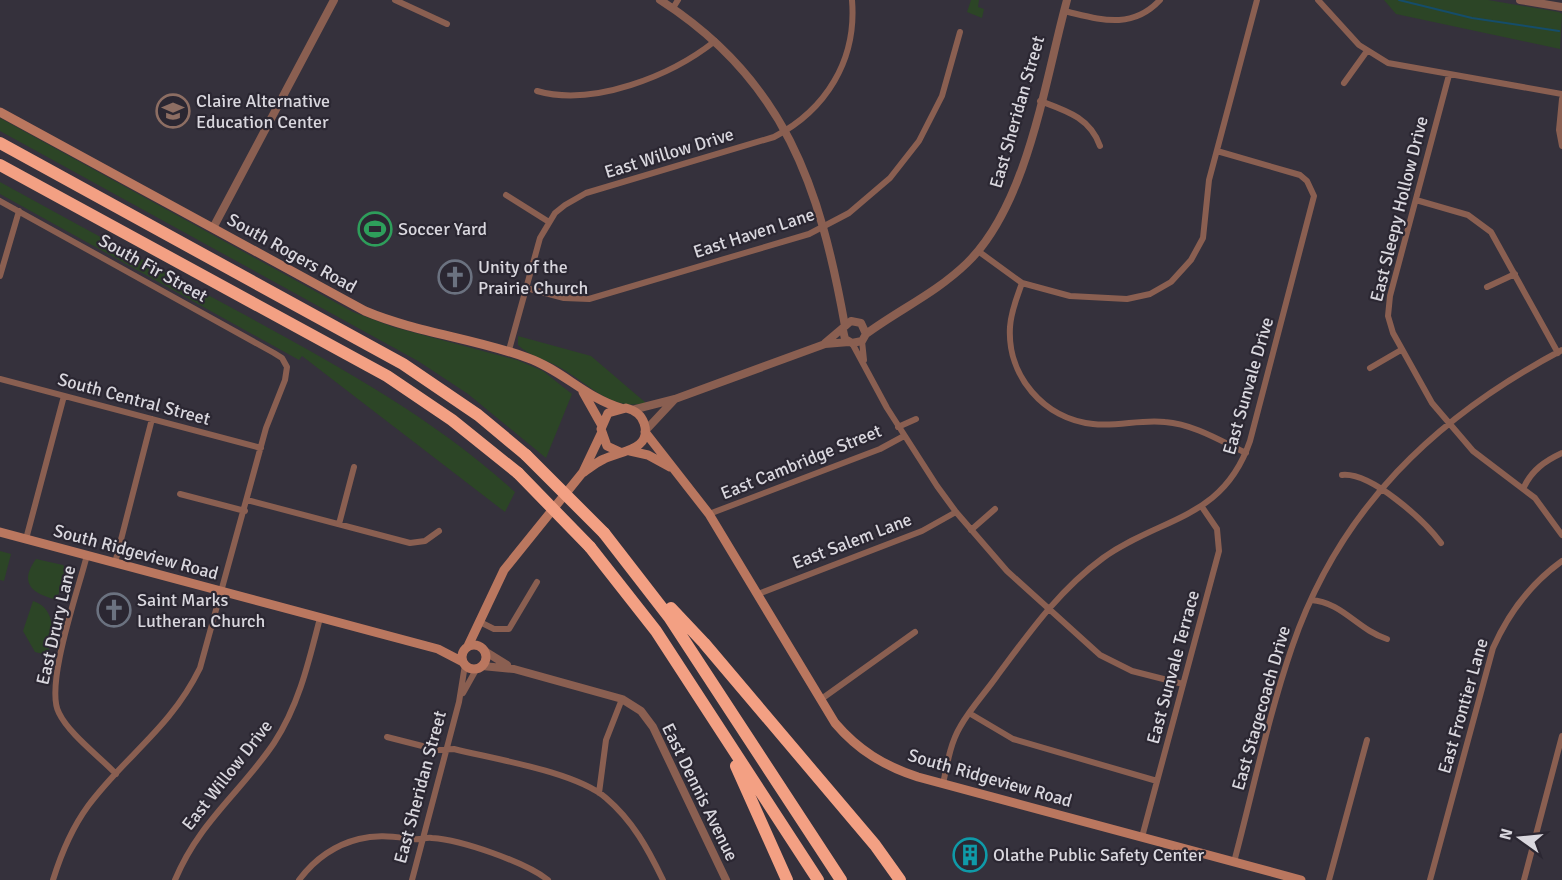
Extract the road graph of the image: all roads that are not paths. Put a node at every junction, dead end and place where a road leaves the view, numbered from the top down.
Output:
1 (334, 0) edge
2 (395, 0) edge
3 (660, 0) edge
4 (678, 0) edge
5 (852, 0) edge
6 (1066, 0) edge
7 (1160, 0) edge
8 (1257, 0) edge
9 (1318, 0) edge
10 (1520, 0) edge
11 (1562, 7) edge
12 (673, 8) junction
13 (1064, 11) junction
14 (447, 24) dead end
15 (960, 32) dead end
16 (716, 41) junction
17 (1367, 51) junction
18 (1449, 75) junction
19 (1344, 83) dead end
20 (537, 91) dead end
21 (1562, 94) edge
22 (1562, 99) edge
23 (1040, 101) junction
24 (0, 112) edge
25 (786, 130) junction
26 (0, 143) edge
27 (1100, 146) dead end
28 (1562, 146) edge
29 (1217, 151) junction
30 (0, 165) edge
31 (506, 195) dead end
32 (1416, 200) junction
33 (0, 201) edge
34 (19, 211) junction
35 (549, 222) junction
36 (822, 227) junction
37 (213, 228) junction
38 (978, 251) junction
39 (1515, 274) junction
40 (0, 276) edge
41 (1022, 283) junction
42 (1487, 287) dead end
43 (526, 288) junction
44 (842, 305) junction
45 (859, 321) junction
46 (883, 321) junction
47 (844, 328) junction
48 (864, 337) junction
49 (850, 342) junction
50 (825, 344) junction
51 (509, 350) junction
52 (1401, 350) junction
53 (1560, 352) edge
54 (864, 361) junction
55 (1370, 368) dead end
56 (0, 379) edge
57 (581, 390) junction
58 (64, 396) junction
59 (675, 399) junction
60 (621, 408) junction
61 (632, 410) junction
62 (916, 418) dead end
63 (152, 419) junction
64 (1447, 423) junction
65 (898, 427) junction
66 (601, 429) junction
67 (645, 431) junction
68 (904, 436) junction
69 (261, 448) junction
70 (630, 451) junction
71 (620, 452) junction
72 (1246, 453) junction
73 (1562, 453) edge
74 (354, 466) dead end
75 (675, 469) junction
76 (584, 472) junction
77 (1342, 475) dead end
78 (1524, 488) junction
79 (1381, 489) junction
80 (180, 494) dead end
81 (247, 500) junction
82 (1202, 507) junction
83 (995, 509) dead end
84 (245, 511) junction
85 (956, 512) junction
86 (709, 514) junction
87 (339, 524) junction
88 (971, 530) junction
89 (439, 531) dead end
90 (0, 532) edge
91 (1562, 535) edge
92 (26, 539) junction
93 (1441, 543) dead end
94 (87, 555) junction
95 (1562, 561) edge
96 (115, 563) junction
97 (643, 580) junction
98 (537, 582) dead end
99 (222, 592) junction
100 (758, 594) junction
101 (1311, 600) junction
102 (1047, 610) junction
103 (320, 618) junction
104 (480, 622) junction
105 (915, 632) dead end
106 (1387, 639) dead end
107 (466, 647) junction
108 (438, 650) junction
109 (484, 650) junction
110 (464, 663) junction
111 (480, 667) junction
112 (514, 669) junction
113 (1183, 684) junction
114 (622, 699) junction
115 (819, 700) junction
116 (459, 702) junction
117 (969, 713) junction
118 (720, 730) junction
119 (1562, 736) edge
120 (387, 737) dead end
121 (1367, 740) dead end
122 (447, 749) junction
123 (116, 774) junction
124 (1157, 781) junction
125 (943, 784) junction
126 (599, 793) junction
127 (1142, 837) junction
128 (423, 838) junction
129 (1234, 862) junction
130 (53, 880) edge
131 (174, 880) edge
132 (299, 880) edge
133 (412, 880) edge
134 (548, 880) edge
135 (663, 880) edge
136 (726, 880) edge
137 (787, 880) edge
138 (818, 880) edge
139 (841, 880) edge
140 (900, 880) edge
141 (1301, 880) edge
142 (1329, 880) edge
143 (1430, 880) edge
144 (1524, 880) edge

1 - 37 street
2 - 14 street
3 - 12 street
4 - 12 street
5 - 25 street, East Willow Drive
6 - 13 street, East Sheridan Street
7 - 13 street
8 - 29 street
9 - 17 street
10 - 11 street
12 - 16 street
13 - 23 street, East Sheridan Street
15 - 36 street, East Haven Lane
16 - 20 street
16 - 25 street
17 - 18 street
17 - 19 street
18 - 21 street
18 - 32 street, East Sleepy Hollow Drive
22 - 28 street
23 - 27 street
23 - 38 street, East Sheridan Street
24 - 37 main road, South Rogers Road
25 - 35 street, East Willow Drive
25 - 36 street
26 - 97 highway, bridge
29 - 41 street
29 - 72 street, East Sunvale Drive
30 - 118 highway, bridge
31 - 35 street
32 - 39 street
32 - 52 street, East Sleepy Hollow Drive
33 - 34 street, South Fir Street
34 - 40 street
34 - 69 street, South Fir Street
35 - 43 street, East Willow Drive
36 - 43 street, East Haven Lane
36 - 44 street
37 - 51 main road, South Rogers Road
38 - 41 street
38 - 46 street, East Sheridan Street
39 - 42 street
39 - 53 street
41 - 72 street
43 - 51 street, East Willow Drive
44 - 45 street
44 - 47 street
45 - 46 street, East Sheridan Street
45 - 47 street
45 - 48 street
46 - 48 street, East Sheridan Street
47 - 49 street
47 - 50 street
48 - 49 street
48 - 54 street
49 - 50 street
49 - 54 street
50 - 59 street
51 - 57 main road, South Rogers Road
52 - 55 street
52 - 64 street, East Sleepy Hollow Drive
53 - 64 street, East Stagecoach Drive
54 - 65 street
56 - 58 street, South Central Street
57 - 60 main road
57 - 66 main road
58 - 63 street, South Central Street
58 - 92 street
59 - 61 street
59 - 67 street
60 - 61 main road
60 - 66 main road
61 - 67 main road
62 - 65 street
63 - 69 street, South Central Street
63 - 96 street
64 - 78 street, East Sleepy Hollow Drive
64 - 79 street, East Stagecoach Drive
65 - 68 street
66 - 71 main road
66 - 76 main road
67 - 70 main road
67 - 75 main road, South Ridgeview Road
68 - 85 street
68 - 86 street, East Cambridge Street
69 - 81 street
70 - 71 main road
70 - 75 main road, South Ridgeview Road
71 - 76 main road
72 - 82 street, East Sunvale Drive
73 - 78 street
74 - 87 street
75 - 86 main road, South Ridgeview Road
76 - 104 main road
77 - 79 street
78 - 91 street, East Sleepy Hollow Drive
79 - 93 street
79 - 101 street, East Stagecoach Drive
80 - 84 street
81 - 84 street
81 - 87 street
82 - 102 street, East Sunvale Drive
82 - 113 street, East Sunvale Terrace
83 - 88 street
84 - 99 street
85 - 88 street
85 - 100 street, East Salem Lane
86 - 100 main road, South Ridgeview Road
87 - 89 street
88 - 102 street
90 - 92 main road, South Ridgeview Road
92 - 94 main road, South Ridgeview Road
94 - 96 main road, South Ridgeview Road
94 - 123 street, East Drury Lane
95 - 143 street, East Frontier Lane
96 - 99 main road, South Ridgeview Road
97 - 139 highway
97 - 140 highway
98 - 104 street
99 - 103 main road, South Ridgeview Road
99 - 123 street
100 - 115 main road, South Ridgeview Road
101 - 106 street
101 - 129 street, East Stagecoach Drive
102 - 113 street
102 - 117 street, East Sunvale Drive
103 - 108 main road, South Ridgeview Road
103 - 131 street, East Willow Drive
104 - 107 main road
104 - 109 main road
105 - 115 street
107 - 108 main road, South Ridgeview Road
107 - 109 main road, South Ridgeview Road
107 - 110 main road
108 - 110 main road, South Ridgeview Road
109 - 111 main road
109 - 112 street, East Dennis Avenue
110 - 111 main road, South Ridgeview Road
110 - 116 street, East Sheridan Street
111 - 112 street, East Dennis Avenue
111 - 116 street, East Sheridan Street
112 - 114 street, East Dennis Avenue
113 - 124 street, East Sunvale Terrace
114 - 126 street
114 - 136 street, East Dennis Avenue
115 - 125 main road, South Ridgeview Road
116 - 122 street, East Sheridan Street
117 - 124 street
117 - 125 street, East Sunvale Drive
118 - 137 highway
118 - 138 highway
119 - 144 street
120 - 122 street
121 - 142 street
122 - 126 street
122 - 128 street, East Sheridan Street
123 - 130 street
124 - 127 street, East Sunvale Terrace
125 - 127 main road, South Ridgeview Road
126 - 135 street
127 - 129 main road, South Ridgeview Road
128 - 132 street
128 - 133 street, East Sheridan Street
128 - 134 street
129 - 141 main road, South Ridgeview Road

